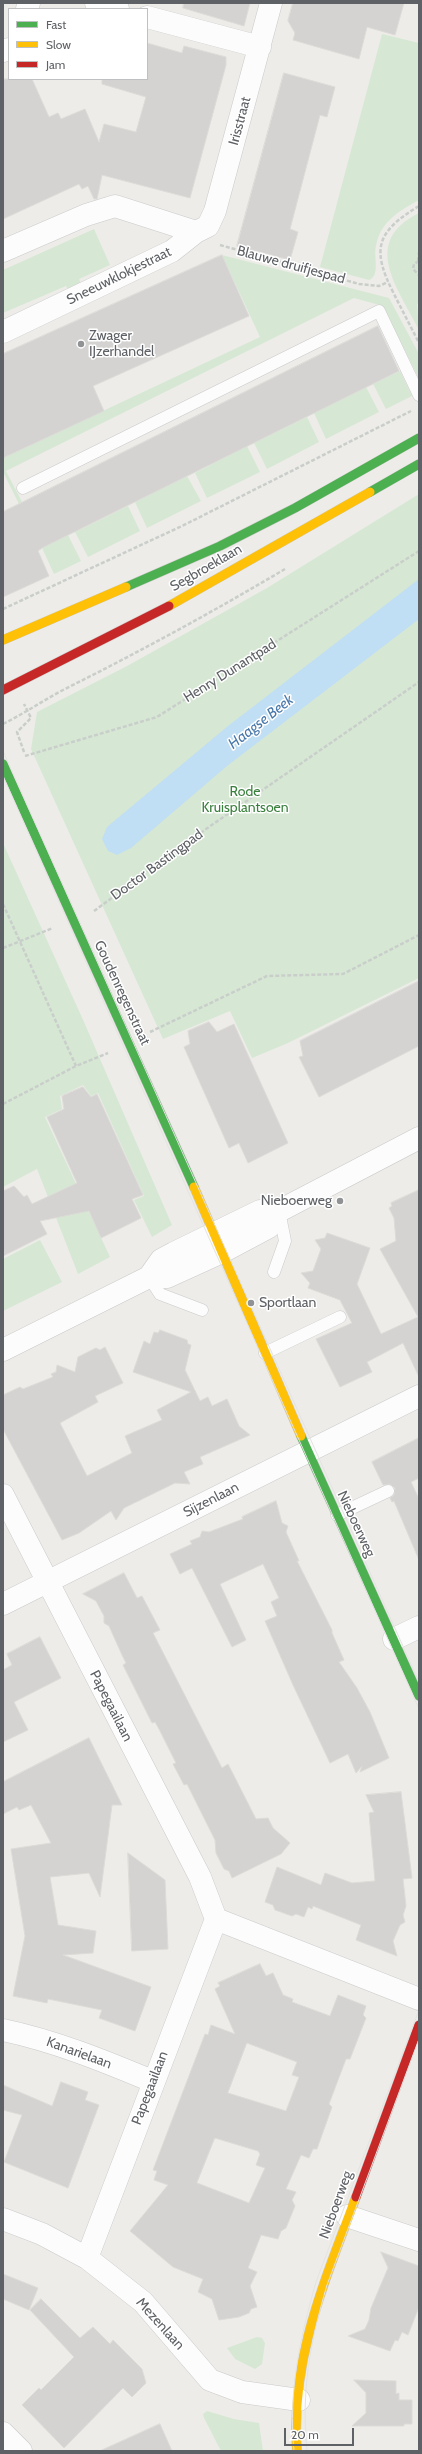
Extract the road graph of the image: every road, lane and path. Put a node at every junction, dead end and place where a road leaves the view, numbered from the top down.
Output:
1 (96, 3) edge
2 (271, 3) edge
3 (114, 8) edge
4 (148, 17) edge
5 (260, 48) junction
6 (419, 206) edge
7 (196, 232) junction
8 (3, 251) edge
9 (419, 252) edge
10 (418, 261) edge
11 (419, 275) edge
12 (388, 282) junction
13 (3, 332) edge
14 (419, 343) edge
15 (419, 395) edge
16 (412, 410) dead end
17 (419, 438) edge
18 (419, 464) edge
19 (23, 488) dead end
20 (419, 552) edge
21 (3, 609) edge
22 (3, 640) edge
23 (419, 682) edge
24 (3, 690) edge
25 (25, 756) dead end
26 (3, 764) edge
27 (3, 904) edge
28 (73, 920) junction
29 (419, 935) edge
30 (20, 941) junction
31 (3, 948) edge
32 (129, 1041) junction
33 (76, 1066) junction
34 (3, 1104) edge
35 (419, 1138) edge
36 (279, 1211) junction
37 (218, 1243) junction
38 (274, 1272) dead end
39 (149, 1277) junction
40 (202, 1310) dead end
41 (340, 1318) dead end
42 (3, 1350) edge
43 (265, 1353) junction
44 (419, 1396) edge
45 (308, 1451) junction
46 (388, 1492) dead end
47 (3, 1495) edge
48 (337, 1515) junction
49 (48, 1581) junction
50 (3, 1604) edge
51 (419, 1626) edge
52 (394, 1639) junction
53 (419, 1696) edge
54 (216, 1919) junction
55 (419, 1999) edge
56 (419, 2025) edge
57 (3, 2030) edge
58 (152, 2081) junction
59 (347, 2216) junction
60 (3, 2219) edge
61 (419, 2240) edge
62 (87, 2258) junction
63 (299, 2400) junction
64 (3, 2433) edge
65 (21, 2451) edge
66 (297, 2451) edge
67 (304, 2451) edge

1 - 3 street
2 - 5 street, Irisstraat
4 - 5 street
5 - 7 street, Irisstraat
6 - 12 path
7 - 8 street
7 - 12 path, Blauwe druifjespad
7 - 13 street, Sneeuwklokjestraat
9 - 10 path
10 - 11 path
12 - 14 path
15 - 19 lane
16 - 21 path
17 - 22 street, Segbroeklaan
18 - 24 street, Segbroeklaan
20 - 25 path, Henry Dunantpad
23 - 28 path, Doctor Bastingpad
26 - 28 street, Goudenregenstraat
27 - 30 path
28 - 30 path, Doctor Bastingpad
28 - 32 street, Goudenregenstraat
29 - 32 path
30 - 31 path, Doctor Bastingpad
30 - 33 path
32 - 33 path
32 - 37 street, Goudenregenstraat
33 - 34 path
35 - 36 street
36 - 37 street
36 - 38 lane
37 - 39 street
37 - 43 street, Nieboerweg
39 - 40 lane
39 - 42 street
41 - 43 lane
43 - 45 street, Nieboerweg
44 - 45 street, Sijzenlaan
45 - 48 street, Nieboerweg
45 - 49 street, Sijzenlaan
46 - 48 lane
47 - 49 street, Papegaailaan
48 - 52 street, Nieboerweg
49 - 50 street, Sijzenlaan
49 - 54 street, Papegaailaan
51 - 52 street
52 - 53 street, Nieboerweg
54 - 55 street
54 - 58 street, Papegaailaan
56 - 59 street, Nieboerweg
57 - 58 street, Kanarielaan
58 - 62 street, Papegaailaan
59 - 61 street
59 - 63 street, Nieboerweg
60 - 62 street, Mezenlaan
62 - 63 street, Mezenlaan
63 - 66 street, Nieboerweg
63 - 67 street, Nieboerweg
64 - 65 street

